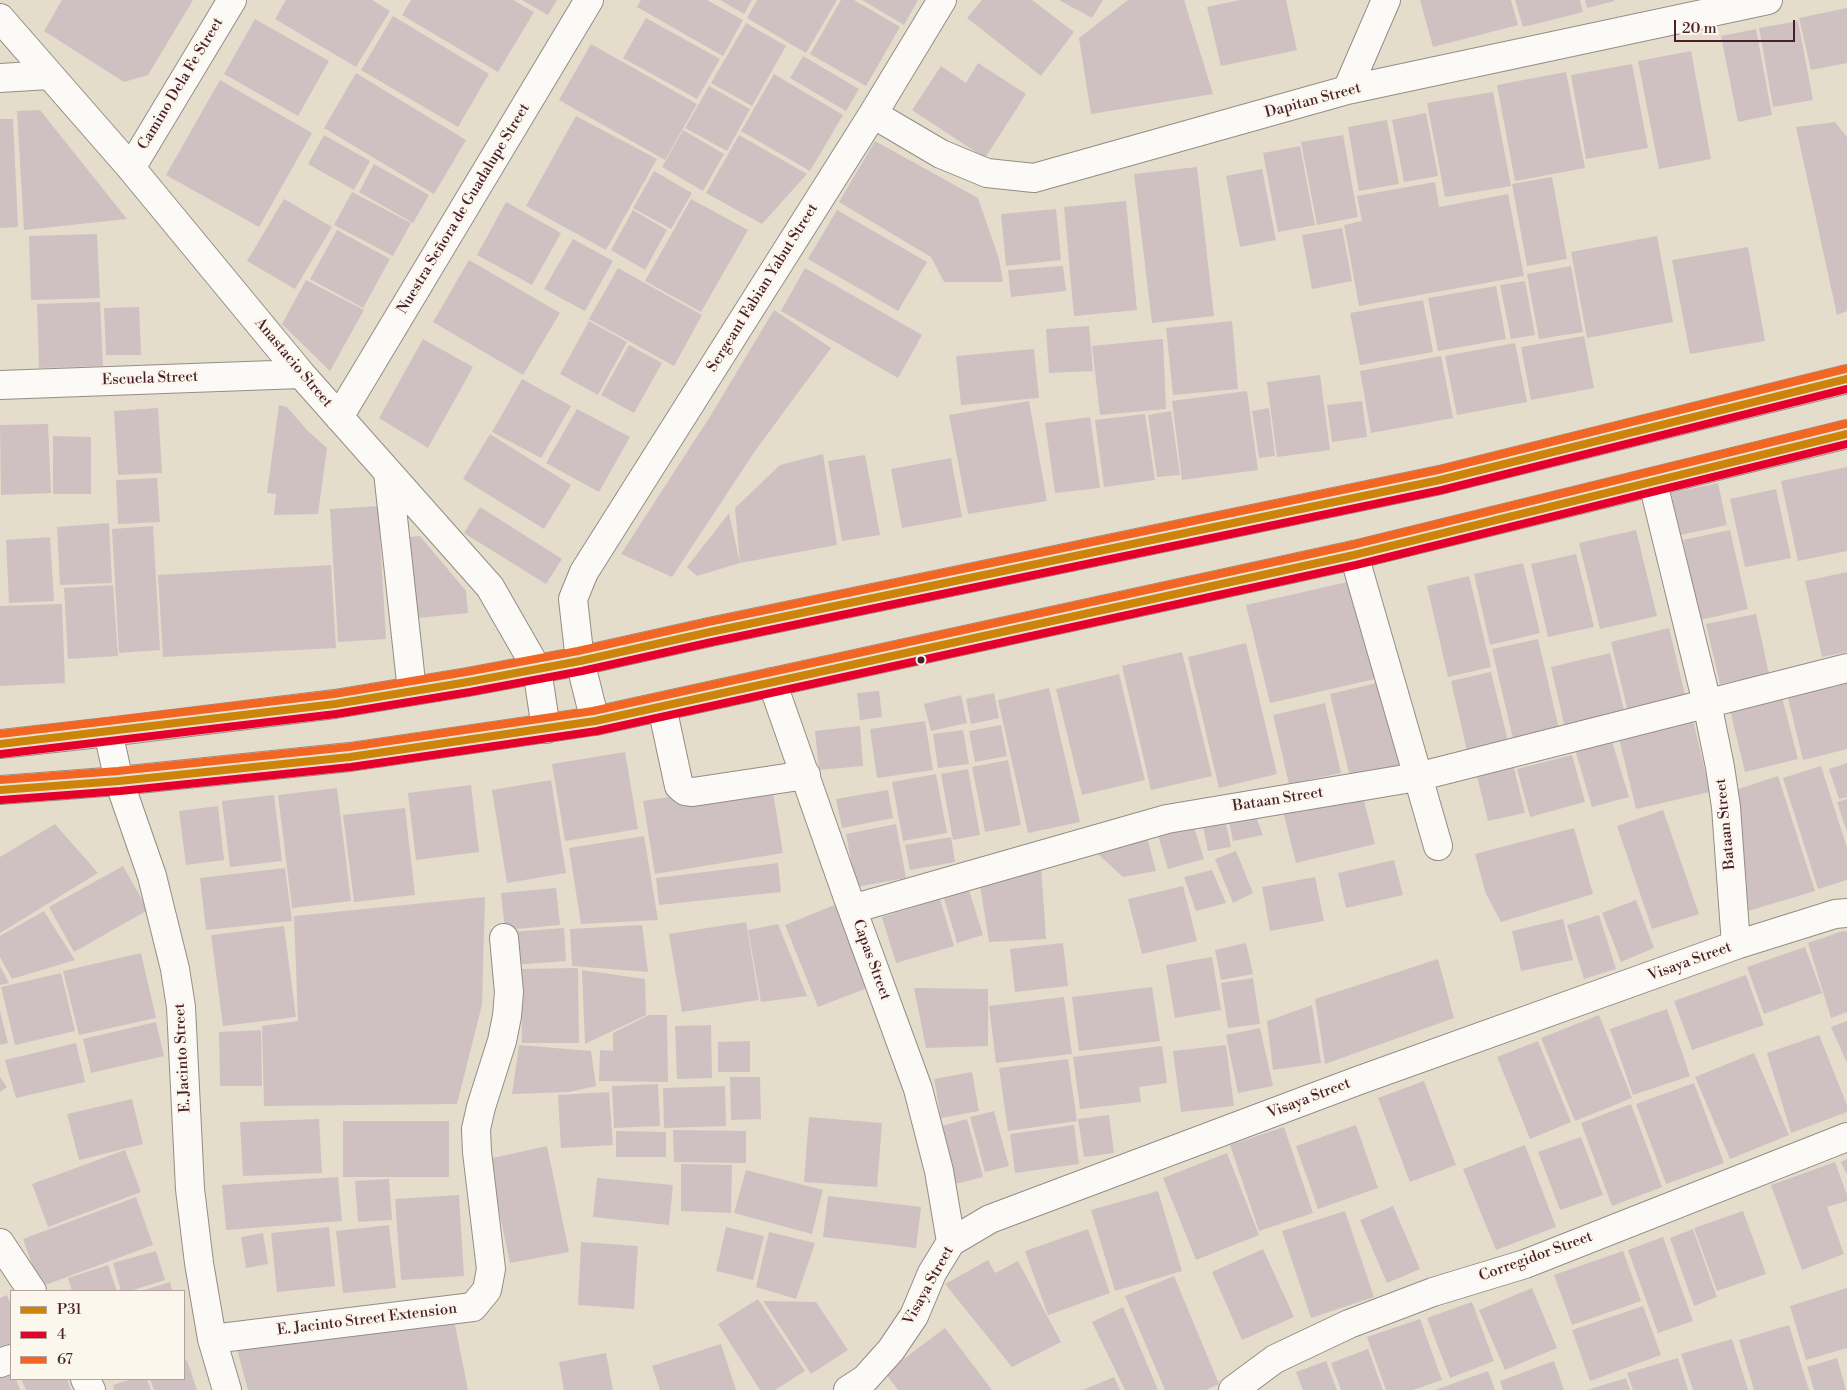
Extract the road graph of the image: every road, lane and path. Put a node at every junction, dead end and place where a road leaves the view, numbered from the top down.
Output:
1 (232, 0) edge
2 (589, 0) edge
3 (942, 0) edge
4 (1386, 0) edge
5 (1768, 0) edge
6 (0, 18) edge
7 (49, 75) junction
8 (0, 78) edge
9 (1347, 90) junction
10 (873, 114) junction
11 (131, 168) junction
12 (301, 374) junction
13 (1847, 379) edge
14 (0, 385) edge
15 (338, 417) junction
16 (1847, 434) edge
17 (388, 472) junction
18 (1653, 483) junction
19 (1354, 555) junction
20 (580, 661) junction
21 (1847, 668) edge
22 (537, 669) junction
23 (772, 682) junction
24 (412, 691) junction
25 (1707, 703) junction
26 (662, 707) junction
27 (595, 721) junction
28 (546, 729) junction
29 (108, 732) junction
30 (0, 744) edge
31 (806, 775) junction
32 (1417, 777) junction
33 (119, 781) junction
34 (0, 790) edge
35 (1438, 846) dead end
36 (852, 908) junction
37 (1847, 913) edge
38 (504, 938) dead end
39 (1736, 945) junction
40 (1847, 1137) edge
41 (951, 1242) junction
42 (0, 1243) edge
43 (31, 1290) edge
44 (212, 1339) junction
45 (227, 1390) edge
46 (848, 1390) edge
47 (1233, 1390) edge

1 - 11 street, Camino Dela Fe Street
2 - 15 street, Nuestra Señora de Guadalupe Street
3 - 10 street, Sergeant Fabian Yabut Street
4 - 9 street
5 - 9 street, Dapitan Street
6 - 7 street, Anastacio Street
7 - 8 street
7 - 11 street, Anastacio Street
9 - 10 street, Dapitan Street
10 - 20 street, Sergeant Fabian Yabut Street
11 - 12 street, Anastacio Street
12 - 14 street, Escuela Street
12 - 15 street, Anastacio Street
13 - 20 main road
15 - 17 street, Anastacio Street
16 - 18 main road
17 - 22 street, Anastacio Street
17 - 24 street
18 - 19 main road
18 - 25 street, Bataan Street
19 - 23 main road
19 - 32 street
20 - 22 main road
20 - 27 street, Sergeant Fabian Yabut Street
21 - 25 street, Bataan Street
22 - 24 main road
22 - 28 street, Anastacio Street
23 - 26 main road
23 - 31 street, Capas Street
24 - 29 main road
25 - 32 street, Bataan Street
25 - 39 street, Bataan Street
26 - 27 main road
26 - 31 street
27 - 28 main road
28 - 33 main road
29 - 30 main road
29 - 33 street, E. Jacinto Street
31 - 36 street, Capas Street
32 - 35 street
32 - 36 street, Bataan Street
33 - 34 main road
33 - 44 street, E. Jacinto Street
36 - 41 street, Capas Street
37 - 39 street, Visaya Street
38 - 44 street, E. Jacinto Street Extension
39 - 41 street, Visaya Street
40 - 47 street, Corregidor Street
41 - 46 street, Visaya Street
42 - 43 street
44 - 45 street, E. Jacinto Street

